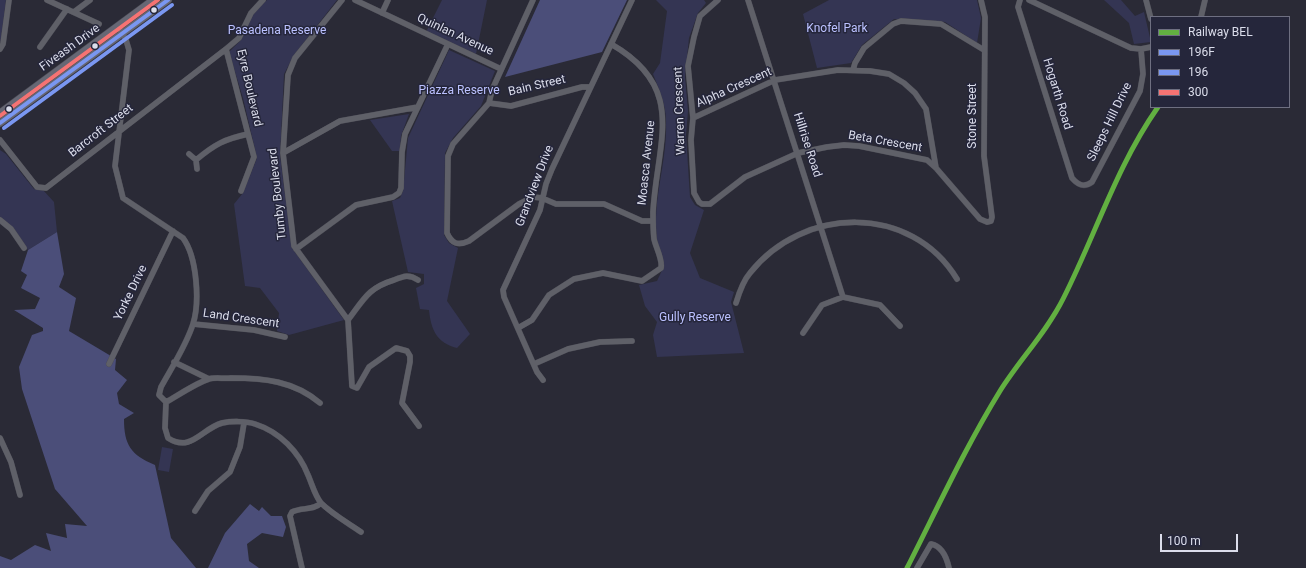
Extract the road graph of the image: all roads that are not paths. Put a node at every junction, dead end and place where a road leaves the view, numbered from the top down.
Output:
1 (9, 0) edge
2 (47, 0) edge
3 (90, 0) edge
4 (153, 0) edge
5 (168, 0) edge
6 (263, 0) edge
7 (342, 0) edge
8 (355, 0) edge
9 (388, 0) edge
10 (533, 0) edge
11 (632, 0) edge
12 (718, 0) edge
13 (748, 0) edge
14 (981, 0) edge
15 (1020, 0) edge
16 (1030, 0) edge
17 (1146, 0) edge
18 (1205, 0) edge
19 (67, 10) junction
20 (74, 12) junction
21 (382, 13) junction
22 (1150, 16) edge
23 (1201, 16) edge
24 (99, 24) dead end
25 (118, 26) junction
26 (123, 34) junction
27 (448, 44) junction
28 (612, 44) junction
29 (40, 47) dead end
30 (1150, 47) edge
31 (0, 49) edge
32 (226, 49) junction
33 (1141, 49) junction
34 (984, 50) junction
35 (501, 69) junction
36 (853, 70) junction
37 (775, 80) junction
38 (590, 88) junction
39 (489, 103) junction
40 (418, 107) junction
41 (0, 113) edge
42 (693, 118) junction
43 (0, 123) edge
44 (118, 131) junction
45 (248, 134) junction
46 (1, 142) edge
47 (283, 153) junction
48 (798, 153) junction
49 (189, 154) dead end
50 (196, 160) junction
51 (936, 168) junction
52 (197, 169) dead end
53 (1087, 186) joint
54 (241, 191) dead end
55 (542, 198) junction
56 (702, 204) joint
57 (980, 219) joint
58 (0, 220) edge
59 (653, 221) junction
60 (821, 227) junction
61 (173, 231) junction
62 (24, 248) dead end
63 (296, 249) junction
64 (958, 279) dead end
65 (418, 280) dead end
66 (843, 297) junction
67 (736, 303) dead end
68 (348, 320) junction
69 (193, 324) junction
70 (900, 326) dead end
71 (518, 328) junction
72 (803, 333) dead end
73 (285, 337) dead end
74 (632, 341) dead end
75 (174, 362) junction
76 (109, 364) dead end
77 (534, 364) junction
78 (209, 379) junction
79 (543, 380) dead end
80 (166, 402) junction
81 (320, 403) dead end
82 (244, 423) junction
83 (419, 426) dead end
84 (0, 438) edge
85 (20, 495) dead end
86 (321, 503) junction
87 (195, 511) dead end
88 (361, 532) dead end
89 (302, 568) edge
90 (917, 568) edge
91 (949, 568) edge

1 - 31 street
2 - 19 street
3 - 20 street
4 - 25 main road, Fiveash Drive
5 - 26 main road, Fiveash Drive
6 - 32 street, Eyre Boulevard
7 - 47 street, Tumby Boulevard
8 - 21 street, Quinlan Avenue
9 - 21 street
10 - 35 street
11 - 28 street, Grandview Drive
12 - 42 street, Warren Crescent
13 - 37 street, Hillrise Road
14 - 34 street, Stone Street
15 - 53 street, Hogarth Road
16 - 33 street
17 - 22 street
18 - 23 street
19 - 20 street
19 - 29 street
20 - 24 street
21 - 27 street, Quinlan Avenue
25 - 26 street
25 - 41 main road, Fiveash Drive
26 - 43 main road, Fiveash Drive
26 - 44 street
27 - 35 street, Quinlan Avenue
27 - 40 street
28 - 38 street, Grandview Drive
28 - 59 street, Moasca Avenue
30 - 33 street
32 - 44 street, Barcroft Street
32 - 45 street, Eyre Boulevard
33 - 53 street, Sleeps Hill Drive
34 - 36 street
34 - 57 street, Stone Street
35 - 39 street
36 - 37 street, Alpha Crescent
36 - 51 street, Alpha Crescent
37 - 42 street, Alpha Crescent
37 - 48 street, Hillrise Road
38 - 39 street, Bain Street
38 - 55 street, Grandview Drive
39 - 55 street
40 - 47 street
40 - 63 street
42 - 56 street, Warren Crescent
44 - 46 street, Barcroft Street
44 - 61 street
45 - 50 street
45 - 54 street, Eyre Boulevard
47 - 63 street, Tumby Boulevard
48 - 51 street, Beta Crescent
48 - 56 street, Beta Crescent
48 - 60 street, Hillrise Road
49 - 50 street
50 - 52 street
51 - 57 street, Beta Crescent
55 - 59 street
55 - 71 street, Grandview Drive
58 - 62 street
59 - 71 street, Moasca Avenue
60 - 64 street
60 - 66 street, Hillrise Road
60 - 67 street
61 - 69 street
61 - 76 street, Yorke Drive
63 - 68 street, Tumby Boulevard
65 - 68 street
66 - 70 street
66 - 72 street
68 - 83 street
69 - 73 street, Land Crescent
69 - 75 street
71 - 77 street, Grandview Drive
74 - 77 street
75 - 78 street
75 - 80 street
77 - 79 street, Grandview Drive
78 - 80 street
78 - 81 street
80 - 82 street
82 - 86 street
82 - 87 street
84 - 85 street
86 - 88 street
86 - 89 street
90 - 91 street

